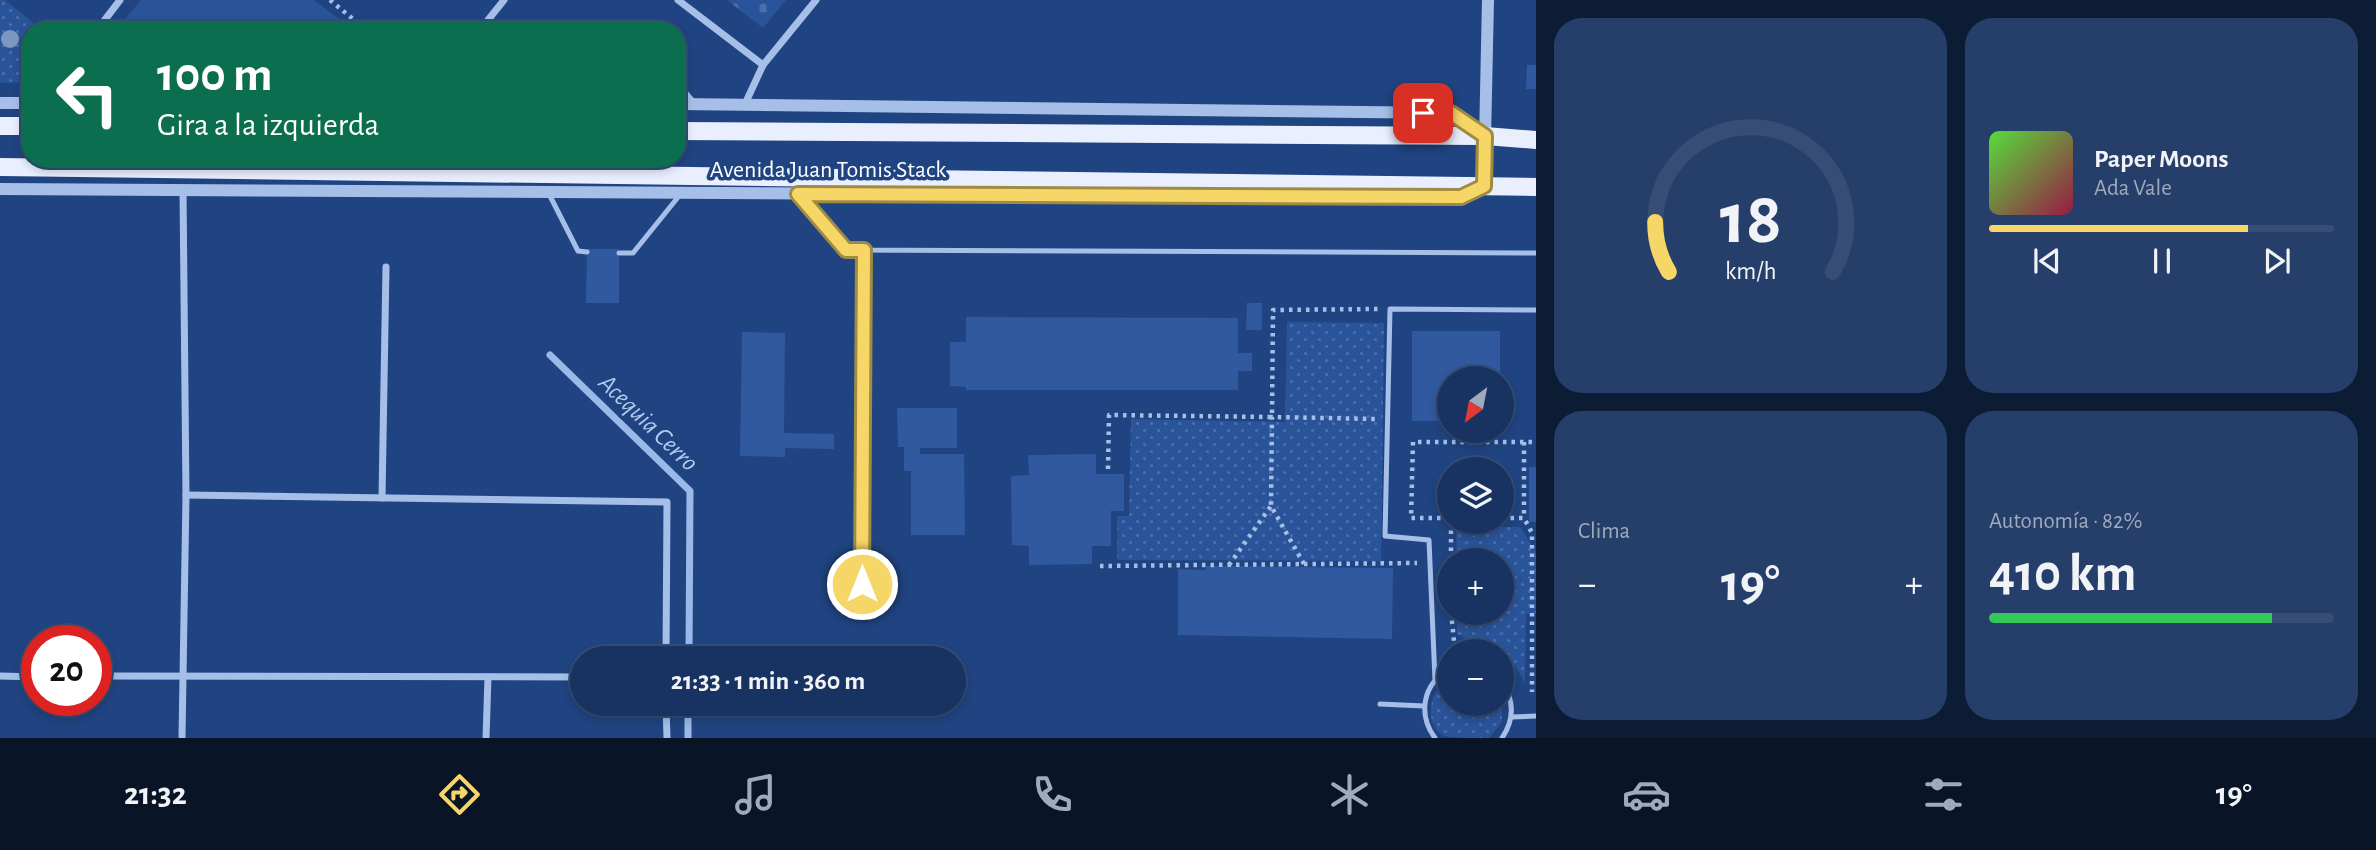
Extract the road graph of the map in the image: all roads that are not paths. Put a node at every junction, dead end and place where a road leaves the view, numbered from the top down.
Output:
1 (120, 0) edge
2 (504, 0) edge
3 (678, 0) edge
4 (817, 0) edge
5 (1488, 0) edge
6 (104, 21) edge
7 (487, 21) edge
8 (763, 65) junction
9 (686, 93) edge
10 (0, 103) edge
11 (21, 103) edge
12 (686, 104) edge
13 (695, 104) junction
14 (745, 104) junction
15 (0, 126) edge
16 (21, 126) edge
17 (686, 131) edge
18 (1485, 136) junction
19 (1536, 139) edge
20 (0, 167) edge
21 (21, 167) edge
22 (78, 168) edge
23 (1484, 186) junction
24 (1536, 187) edge
25 (0, 189) edge
26 (183, 190) junction
27 (548, 192) junction
28 (681, 193) junction
29 (798, 194) junction
30 (864, 250) junction
31 (587, 252) dead end
32 (619, 253) dead end
33 (1536, 253) edge
34 (386, 267) dead end
35 (1536, 310) edge
36 (186, 495) junction
37 (382, 498) junction
38 (862, 584) dead end
39 (666, 646) edge
40 (181, 675) junction
41 (0, 676) edge
42 (112, 676) edge
43 (21, 677) edge
44 (488, 677) junction
45 (570, 677) edge
46 (1435, 680) joint
47 (1380, 705) dead end
48 (1424, 706) junction
49 (666, 716) edge
50 (1536, 716) edge
51 (1512, 717) joint
52 (182, 738) edge
53 (486, 738) edge
54 (667, 738) edge
55 (1435, 738) edge
56 (1502, 738) edge

1 - 6 street
2 - 7 street
3 - 8 street
4 - 8 street
5 - 18 street
8 - 14 street
9 - 13 lane
10 - 11 street
12 - 13 street
13 - 14 street
14 - 18 street
15 - 16 main road
17 - 18 main road, Avenida Juan Tomis Stack
18 - 19 main road, Avenida Juan Tomis Stack
18 - 23 street
20 - 21 main road, Avenida Juan Tomis Stack
22 - 23 main road, Avenida Juan Tomis Stack
23 - 24 main road, Avenida Juan Tomis Stack
23 - 29 street, Avenida Juan Tomis Stack
25 - 26 street, Avenida Juan Tomis Stack
26 - 27 street, Avenida Juan Tomis Stack
26 - 36 street
27 - 28 street, Avenida Juan Tomis Stack
27 - 31 lane
28 - 29 street, Avenida Juan Tomis Stack
28 - 32 lane
29 - 30 lane
30 - 33 lane
30 - 38 lane
34 - 37 street
35 - 46 lane
36 - 37 street
36 - 40 street
37 - 39 street
40 - 42 street
40 - 44 street
40 - 52 street
41 - 43 street
44 - 45 street
44 - 53 street
46 - 48 lane
47 - 48 lane
48 - 55 lane
49 - 54 street
50 - 51 lane
51 - 56 lane

